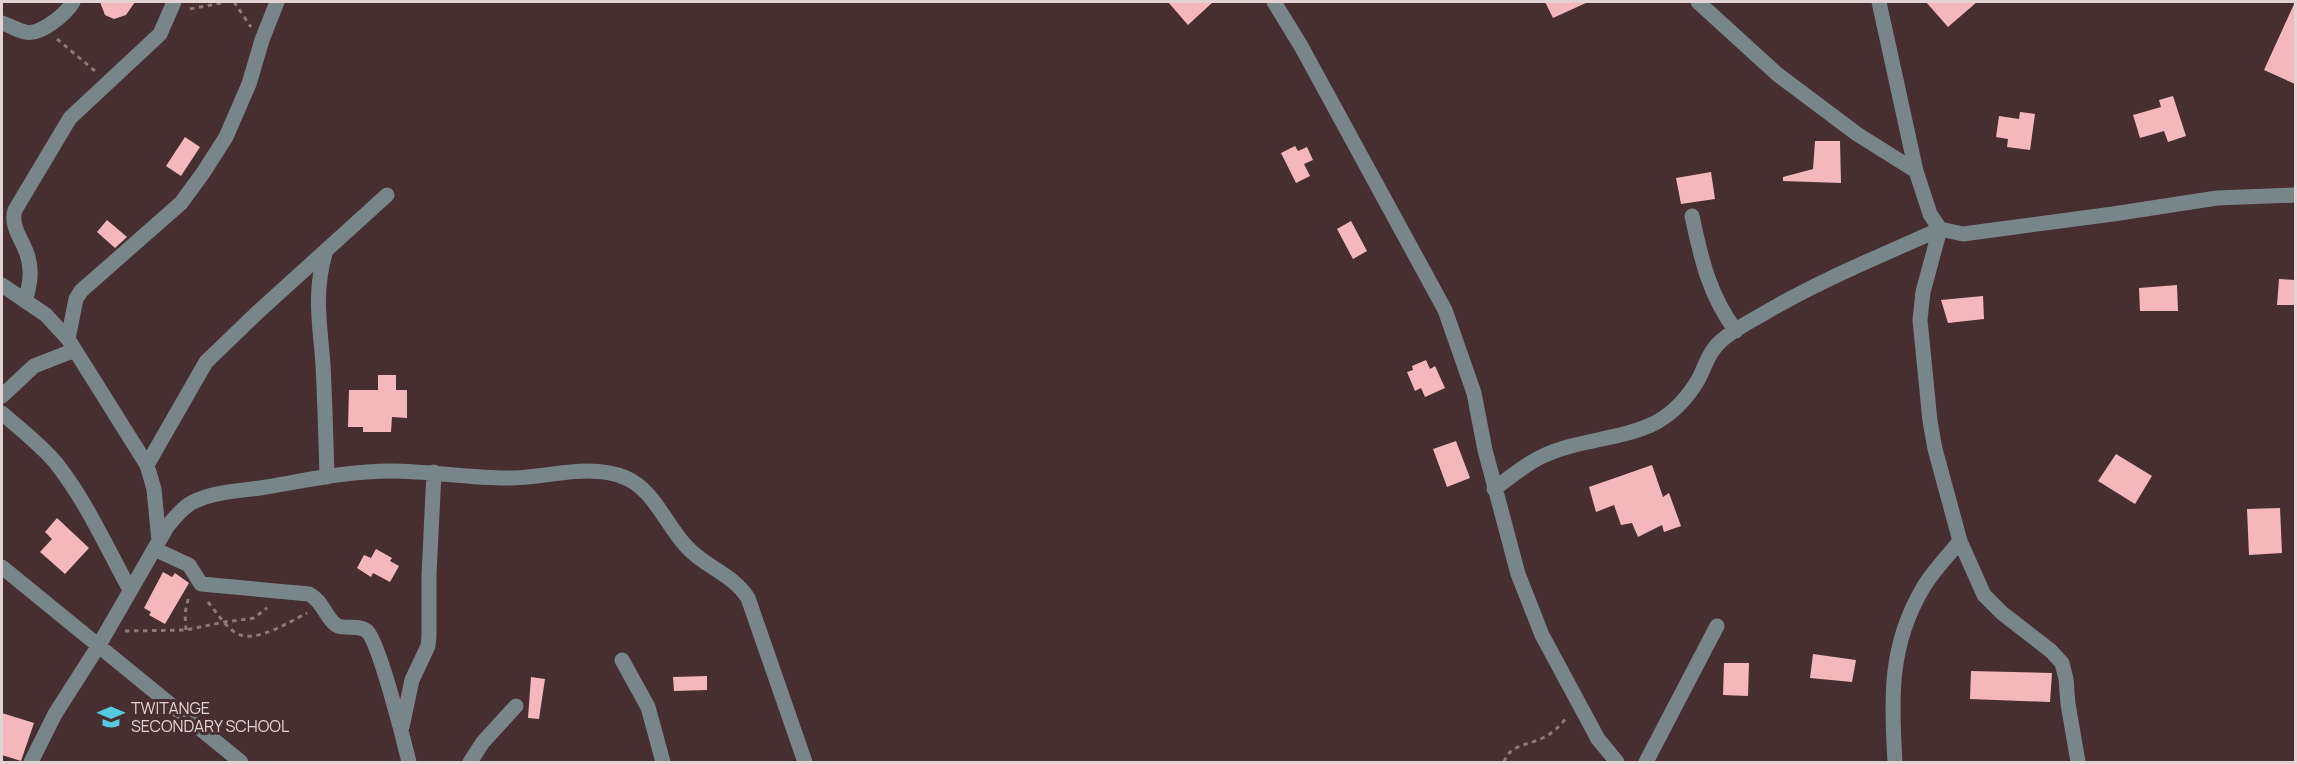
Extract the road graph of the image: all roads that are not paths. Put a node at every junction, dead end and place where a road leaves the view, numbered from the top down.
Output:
1 (73, 2) edge
2 (174, 2) edge
3 (277, 2) edge
4 (1274, 2) edge
5 (1698, 2) edge
6 (1879, 2) edge
7 (2, 23) edge
8 (1916, 171) junction
9 (387, 195) dead end
10 (2295, 195) edge
11 (1692, 216) dead end
12 (1940, 229) junction
13 (326, 250) junction
14 (2, 285) edge
15 (25, 301) junction
16 (1736, 331) junction
17 (71, 345) junction
18 (2, 396) edge
19 (2, 413) edge
20 (147, 465) junction
21 (434, 472) junction
22 (327, 477) junction
23 (1494, 489) junction
24 (1960, 541) junction
25 (157, 545) junction
26 (2, 567) edge
27 (130, 590) junction
28 (1717, 626) dead end
29 (102, 638) junction
30 (622, 660) dead end
31 (516, 706) dead end
32 (401, 733) junction
33 (31, 762) edge
34 (241, 762) edge
35 (409, 762) edge
36 (470, 762) edge
37 (663, 762) edge
38 (805, 762) edge
39 (1617, 762) edge
40 (1646, 762) edge
41 (1895, 762) edge
42 (2078, 762) edge

1 - 7 street
2 - 15 street
3 - 17 street
4 - 23 street
5 - 8 street
6 - 8 street
8 - 12 street
9 - 13 street
10 - 12 street
11 - 16 street
12 - 16 street
12 - 24 street
13 - 20 street
13 - 22 street
14 - 15 street
15 - 17 street
16 - 23 street
17 - 18 street
17 - 20 street
19 - 27 street
20 - 25 street
21 - 22 street
21 - 32 street
21 - 38 street
22 - 25 street
23 - 39 street
24 - 41 street
24 - 42 street
25 - 27 street
25 - 32 street
26 - 29 street
27 - 29 street
28 - 40 street
29 - 33 street
29 - 34 street
30 - 37 street
31 - 36 street
32 - 35 street

